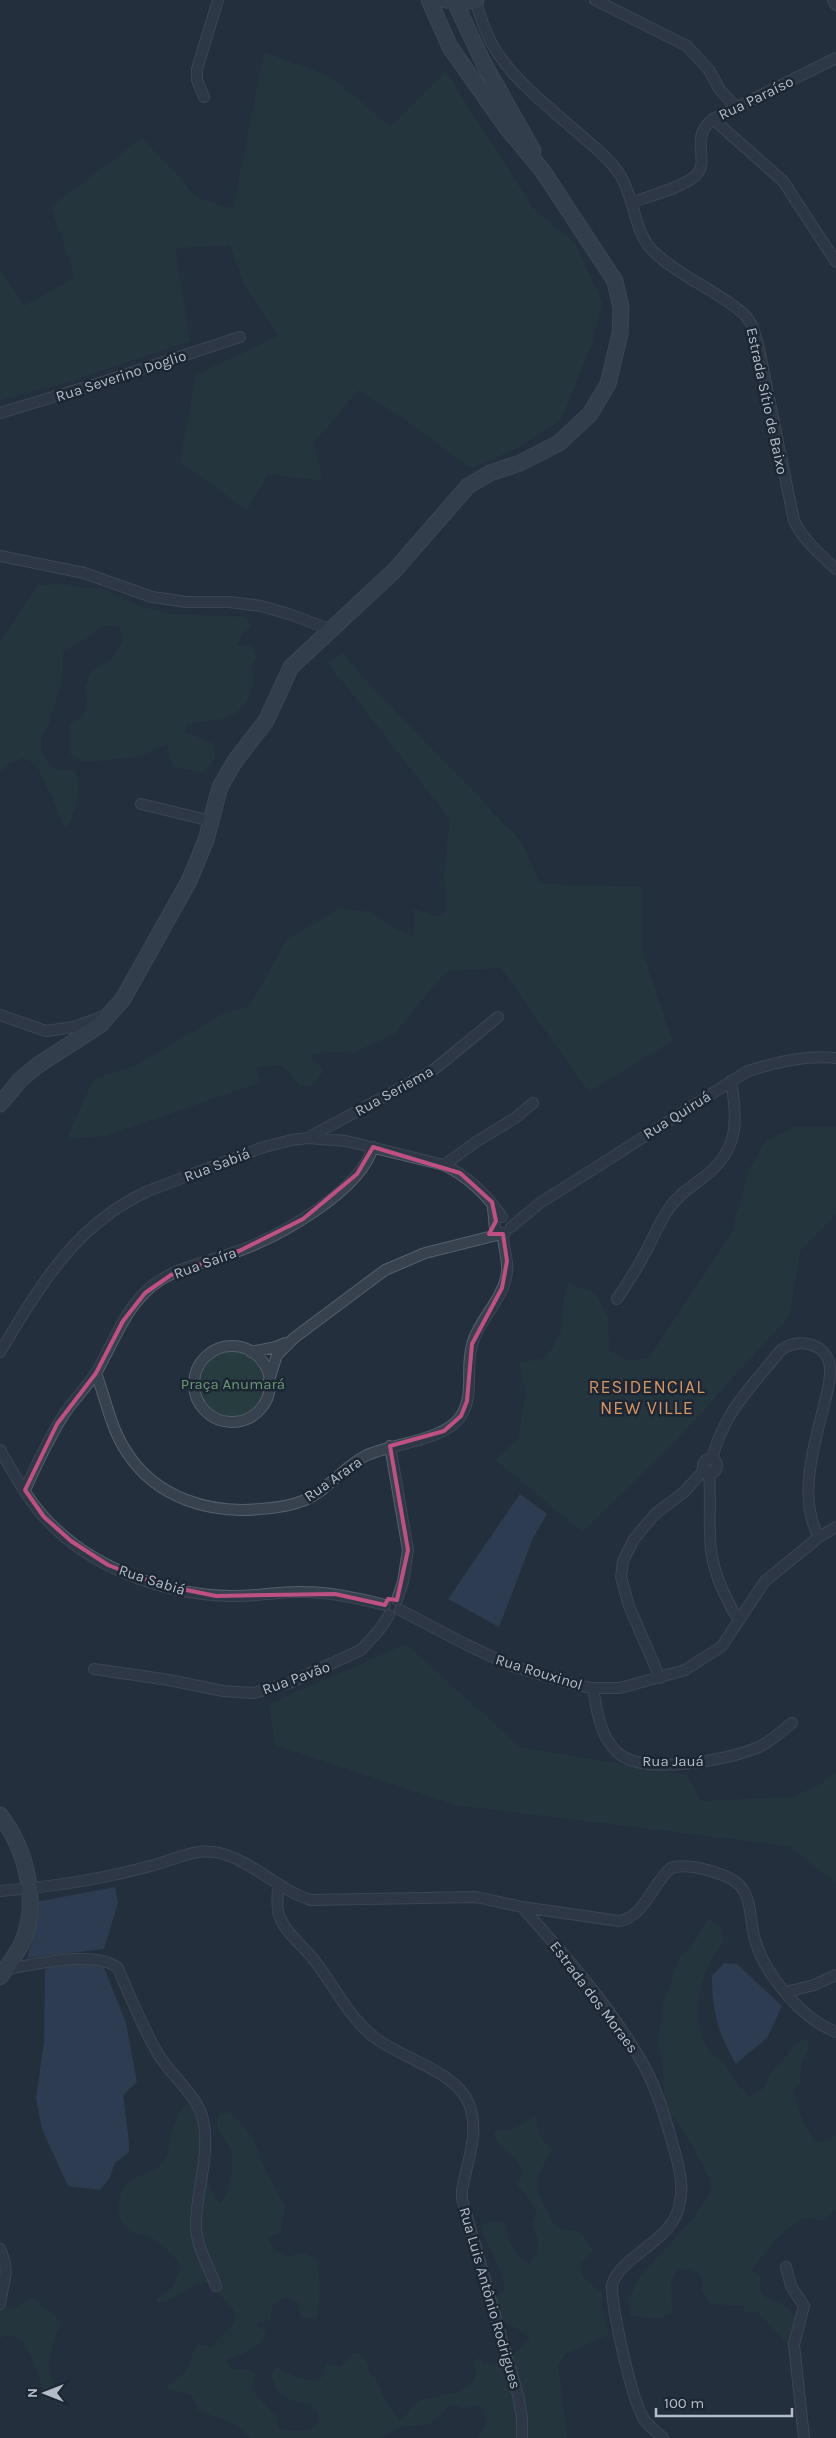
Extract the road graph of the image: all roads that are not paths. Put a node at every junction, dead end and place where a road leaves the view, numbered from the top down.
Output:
1 (218, 0) edge
2 (428, 0) edge
3 (451, 0) edge
4 (595, 0) edge
5 (833, 0) edge
6 (475, 1) edge
7 (836, 5) edge
8 (836, 58) edge
9 (204, 97) dead end
10 (736, 108) junction
11 (713, 119) junction
12 (542, 170) junction
13 (633, 202) junction
14 (836, 262) edge
15 (240, 337) dead end
16 (0, 413) edge
17 (0, 556) edge
18 (836, 570) edge
19 (332, 630) junction
20 (141, 804) dead end
21 (211, 821) junction
22 (112, 1013) junction
23 (0, 1015) edge
24 (498, 1017) dead end
25 (836, 1058) edge
26 (731, 1081) junction
27 (533, 1103) dead end
28 (0, 1104) edge
29 (308, 1138) junction
30 (373, 1147) junction
31 (464, 1153) junction
32 (444, 1166) junction
33 (458, 1172) junction
34 (503, 1226) junction
35 (616, 1299) dead end
36 (294, 1338) junction
37 (0, 1352) edge
38 (251, 1352) junction
39 (96, 1373) junction
40 (269, 1380) junction
41 (390, 1446) junction
42 (0, 1450) edge
43 (712, 1467) junction
44 (25, 1490) junction
45 (835, 1529) edge
46 (819, 1537) junction
47 (397, 1600) junction
48 (729, 1603) junction
49 (748, 1605) junction
50 (387, 1610) junction
51 (400, 1610) junction
52 (738, 1619) junction
53 (94, 1669) dead end
54 (660, 1678) junction
55 (593, 1688) junction
56 (792, 1724) dead end
57 (0, 1814) edge
58 (278, 1884) junction
59 (29, 1889) junction
60 (0, 1890) edge
61 (522, 1907) junction
62 (3, 1973) edge
63 (836, 1976) edge
64 (786, 1992) junction
65 (836, 2032) edge
66 (0, 2249) edge
67 (786, 2267) dead end
68 (216, 2286) dead end
69 (0, 2299) edge
70 (522, 2438) edge
71 (663, 2438) edge
72 (804, 2438) edge

1 - 9 street
2 - 12 main road
3 - 6 main road
3 - 12 main road
4 - 10 street
5 - 7 street
6 - 13 street, Estrada Sítio de Baixo
8 - 10 street, Rua Paraíso
10 - 11 street, Rua Paraíso
11 - 13 street, Rua Paraíso
11 - 14 street
12 - 19 main road
13 - 18 street, Estrada Sítio de Baixo
15 - 16 street, Rua Severino Doglio
17 - 19 street
19 - 21 main road
20 - 21 street
21 - 22 main road
22 - 23 street
22 - 28 main road
24 - 29 street, Rua Seriema
25 - 26 street, Rua Quiruá
26 - 34 street, Rua Quiruá
26 - 35 street
27 - 31 street
29 - 30 street, Rua Sabiá
29 - 37 street, Rua Sabiá
30 - 32 street, Rua Sabiá
30 - 39 street, Rua Saíra
31 - 32 street
31 - 33 street
32 - 33 street, Rua Sabiá
33 - 34 street, Rua Sabiá
34 - 36 street, Rua Quiruá
34 - 41 street, Rua Arara
36 - 38 street
36 - 40 street
38 - 40 street
38 - 40 street
39 - 41 street, Rua Arara
39 - 44 street, Rua Saíra
41 - 47 street
42 - 44 street, Rua Sabiá
43 - 46 street
43 - 48 street
43 - 54 street
44 - 50 street, Rua Sabiá
45 - 46 street, Rua Rouxinol
46 - 49 street, Rua Rouxinol
47 - 50 street
47 - 51 street
48 - 49 street
48 - 52 street
49 - 52 street, Rua Rouxinol
50 - 51 street
50 - 53 street, Rua Pavão
51 - 55 street, Rua Rouxinol
52 - 54 street, Rua Rouxinol
54 - 55 street, Rua Rouxinol
55 - 56 street, Rua Jauá
57 - 59 main road
58 - 59 street
58 - 61 street
58 - 70 street, Rua Luis Antônio Rodrigues
59 - 60 street
59 - 62 main road
61 - 64 street
61 - 71 street, Estrada dos Moraes
62 - 68 street
63 - 64 street
64 - 65 street
66 - 69 street
67 - 72 street

